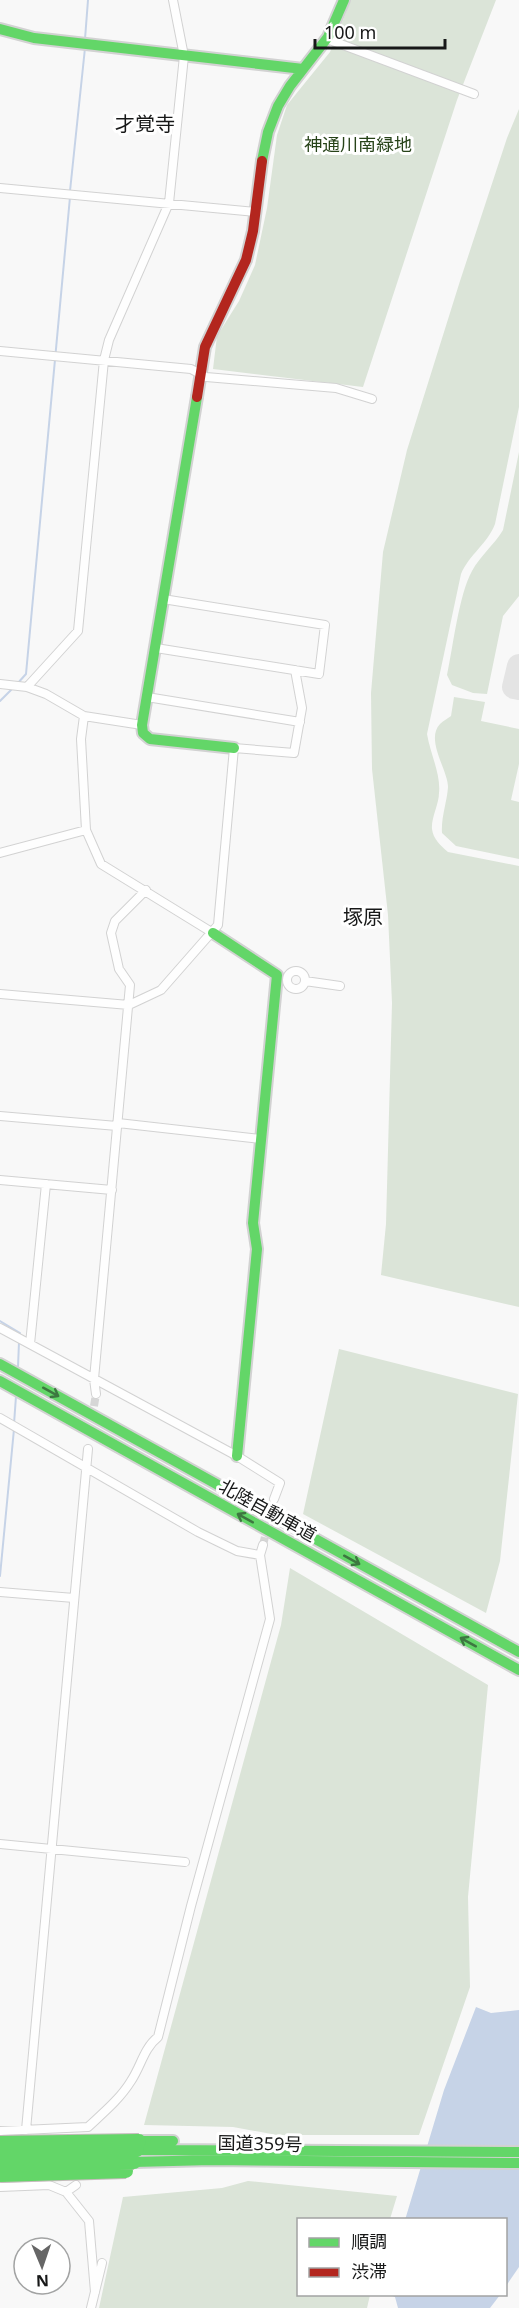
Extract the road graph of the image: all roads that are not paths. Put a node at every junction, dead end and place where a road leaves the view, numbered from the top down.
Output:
1 (173, 0) edge
2 (344, 0) edge
3 (0, 29) edge
4 (327, 39) junction
5 (184, 56) junction
6 (303, 69) junction
7 (474, 94) dead end
8 (0, 188) edge
9 (169, 203) junction
10 (256, 212) junction
11 (0, 351) edge
12 (104, 360) junction
13 (199, 373) junction
14 (372, 399) dead end
15 (163, 600) junction
16 (156, 648) junction
17 (295, 670) junction
18 (0, 684) edge
19 (27, 687) junction
20 (147, 697) junction
21 (84, 716) junction
22 (300, 722) junction
23 (142, 725) junction
24 (234, 748) junction
25 (86, 830) junction
26 (0, 853) edge
27 (146, 890) junction
28 (213, 933) junction
29 (282, 979) junction
30 (340, 986) dead end
31 (0, 994) edge
32 (129, 1005) junction
33 (0, 1116) edge
34 (118, 1124) junction
35 (261, 1139) junction
36 (0, 1180) edge
37 (46, 1184) junction
38 (111, 1190) junction
39 (0, 1328) edge
40 (30, 1344) junction
41 (0, 1364) edge
42 (94, 1379) junction
43 (0, 1382) edge
44 (96, 1394) tunnel mouth
45 (0, 1418) edge
46 (88, 1449) dead end
47 (237, 1456) junction
48 (86, 1467) junction
49 (274, 1499) tunnel mouth
50 (263, 1545) tunnel mouth
51 (260, 1555) junction
52 (0, 1593) edge
53 (74, 1598) junction
54 (519, 1652) edge
55 (519, 1670) edge
56 (0, 1844) edge
57 (51, 1849) junction
58 (185, 1862) dead end
59 (26, 2130) junction
60 (0, 2131) edge
61 (0, 2143) edge
62 (262, 2150) junction
63 (519, 2152) edge
64 (0, 2153) edge
65 (245, 2161) junction
66 (519, 2163) edge
67 (0, 2164) edge
68 (0, 2175) edge
69 (76, 2186) dead end
70 (0, 2187) edge
71 (66, 2192) junction
72 (102, 2263) dead end
73 (95, 2292) junction
74 (91, 2308) edge

1 - 5 street
2 - 4 main road
3 - 5 main road
4 - 6 main road
4 - 7 street
5 - 6 main road
5 - 9 street
6 - 10 main road
8 - 9 street
9 - 10 street
9 - 12 street
10 - 13 main road
11 - 12 street
12 - 13 street
12 - 19 street
13 - 14 street
13 - 15 main road
15 - 16 main road
15 - 17 street
16 - 17 street
16 - 20 main road
17 - 22 street
18 - 19 street
19 - 21 street
20 - 22 street
20 - 23 main road
21 - 23 street
21 - 25 street
22 - 24 street
23 - 24 main road
24 - 28 street
25 - 26 street
25 - 27 street
27 - 28 street
27 - 32 street
28 - 29 main road
28 - 32 street
29 - 30 street
29 - 35 main road
31 - 32 street
32 - 34 street
33 - 34 street
34 - 35 street
34 - 38 street
35 - 47 main road
36 - 37 street
37 - 38 street
37 - 40 street
38 - 42 street
39 - 40 street
40 - 42 street
41 -> 54 main road, 北陸自動車道
42 - 44 street
42 - 47 street
55 -> 43 main road, 北陸自動車道
45 - 48 street
46 - 48 street
47 - 49 street
48 - 51 street
48 - 53 street
50 - 51 street
51 - 59 street
52 - 53 street
53 - 57 street
56 - 57 street
57 - 58 street
57 - 59 street
59 - 60 street
61 - 62 main road, bridge
62 - 63 main road, 国道359号
62 - 64 main road, 国道359号, bridge
65 - 66 main road, 国道359号
65 - 67 main road, 国道359号, bridge
65 - 68 main road, bridge
69 - 71 street
70 - 71 street
71 - 73 street
72 - 73 street
73 - 74 street

